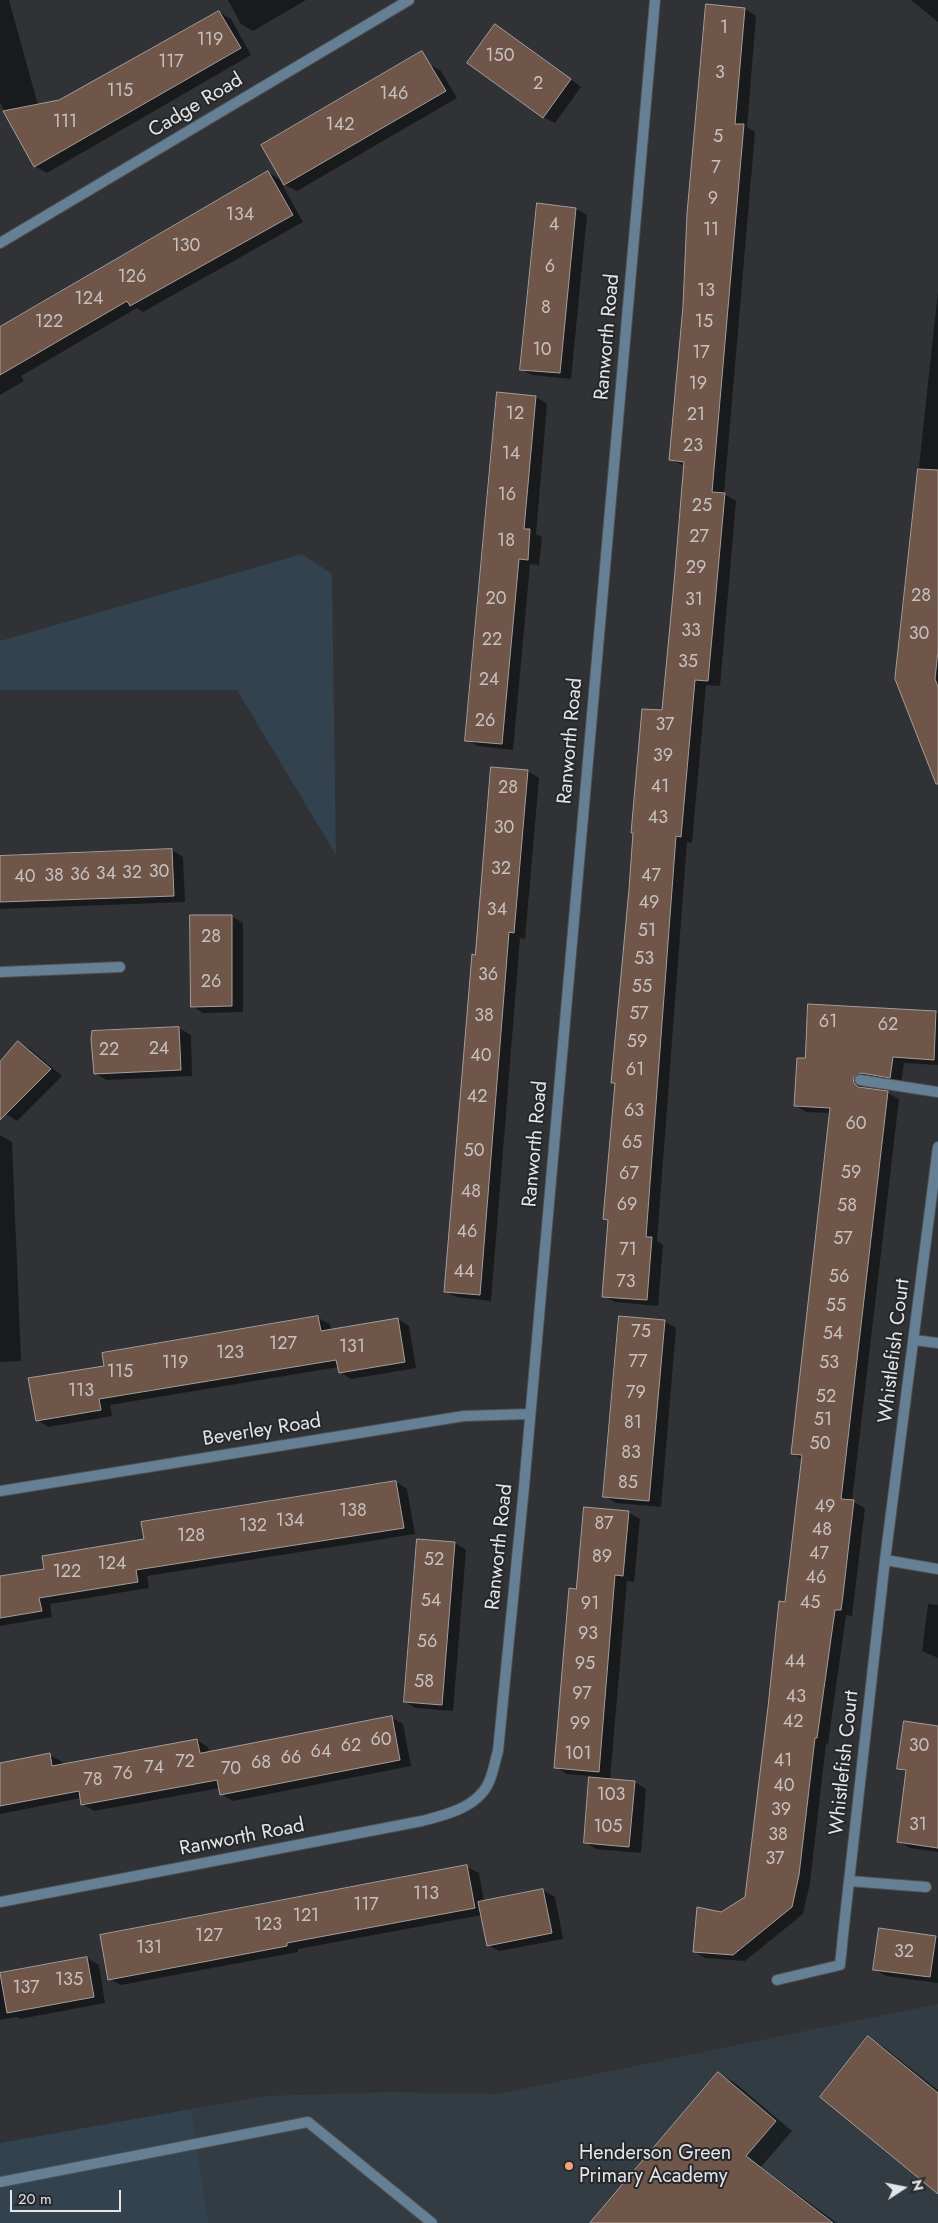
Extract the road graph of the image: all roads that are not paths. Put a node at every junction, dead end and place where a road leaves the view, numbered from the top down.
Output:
1 (409, 0) edge
2 (655, 0) edge
3 (0, 243) edge
4 (120, 967) dead end
5 (0, 972) edge
6 (860, 1080) dead end
7 (938, 1092) edge
8 (938, 1147) edge
9 (914, 1340) junction
10 (938, 1343) edge
11 (530, 1414) junction
12 (0, 1491) edge
13 (885, 1560) junction
14 (938, 1569) edge
15 (849, 1881) junction
16 (926, 1887) dead end
17 (0, 1902) edge
18 (777, 1980) dead end
19 (0, 2182) edge
20 (432, 2223) edge

1 - 3 street, Cadge Road
2 - 11 street, Ranworth Road
4 - 5 street
6 - 7 street
8 - 9 street, Whistlefish Court
9 - 10 street
9 - 13 street, Whistlefish Court
11 - 12 street, Beverley Road
11 - 17 street, Ranworth Road
13 - 14 street
13 - 15 street, Whistlefish Court
15 - 16 street
15 - 18 street, Whistlefish Court
19 - 20 street

